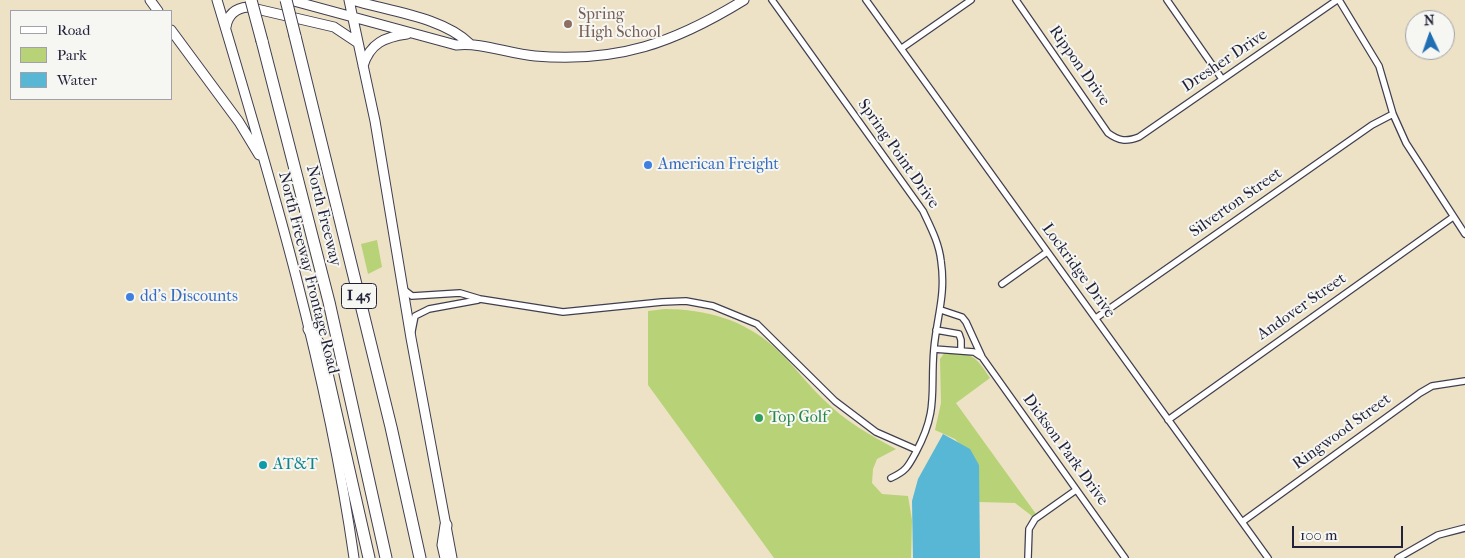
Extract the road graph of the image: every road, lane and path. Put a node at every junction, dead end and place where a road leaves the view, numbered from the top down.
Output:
1 (217, 0) edge
2 (251, 0) edge
3 (286, 0) edge
4 (290, 0) edge
5 (350, 0) edge
6 (744, 0) edge
7 (772, 0) edge
8 (866, 0) edge
9 (971, 0) edge
10 (1016, 0) edge
11 (1167, 0) edge
12 (1338, 0) edge
13 (352, 16) junction
14 (226, 28) junction
15 (172, 31) edge
16 (411, 33) junction
17 (358, 43) junction
18 (470, 44) junction
19 (902, 48) junction
20 (363, 66) junction
21 (1222, 79) junction
22 (1393, 114) junction
23 (1126, 141) joint
24 (264, 163) junction
25 (1453, 218) junction
26 (1465, 234) edge
27 (1047, 252) junction
28 (1002, 284) dead end
29 (403, 288) junction
30 (480, 299) junction
31 (942, 310) junction
32 (1096, 318) junction
33 (308, 329) junction
34 (936, 330) junction
35 (411, 338) junction
36 (934, 349) junction
37 (961, 350) junction
38 (982, 357) junction
39 (1465, 380) edge
40 (1168, 420) junction
41 (916, 450) junction
42 (890, 478) dead end
43 (1076, 490) junction
44 (1242, 522) junction
45 (446, 525) junction
46 (1465, 528) edge
47 (354, 558) edge
48 (368, 558) edge
49 (386, 558) edge
50 (420, 558) edge
51 (446, 558) edge
52 (452, 558) edge
53 (1028, 558) edge
54 (1125, 558) edge
55 (1268, 558) edge
56 (1398, 558) edge

1 - 14 main road, North Freeway Frontage Road
2 - 49 highway, North Freeway / I 45, bridge
3 - 50 highway, North Freeway / I 45, bridge
4 - 13 main road
5 - 13 main road
5 - 18 main road
6 - 18 main road
7 - 31 street, Spring Point Drive
8 - 19 street, Lockridge Drive
9 - 19 street
10 - 23 street, Rippon Drive
11 - 21 street
12 - 21 street, Dresher Drive
12 - 22 street
13 - 16 main road
13 - 17 main road
14 - 17 main road
14 - 24 main road, North Freeway Frontage Road
15 - 24 main road
16 - 18 main road
16 - 20 main road
17 - 20 main road
19 - 27 street, Lockridge Drive
20 - 29 main road
21 - 23 street, Dresher Drive
22 - 25 street
22 - 32 street, Silverton Street
24 - 33 main road, North Freeway Frontage Road
25 - 26 street
25 - 40 street, Andover Street
27 - 28 street
27 - 32 street, Lockridge Drive
29 - 30 street
29 - 35 main road
30 - 35 street
30 - 41 street
31 - 34 street, Spring Point Drive
31 - 38 street, Dickson Park Drive
32 - 40 street, Lockridge Drive
33 - 47 main road, North Freeway Frontage Road
33 - 48 highway
34 - 36 street, Spring Point Drive
34 - 37 street
35 - 45 main road
36 - 37 street
36 - 41 street, Spring Point Drive
37 - 38 street
38 - 43 street, Dickson Park Drive
39 - 44 street, Ringwood Street
40 - 44 street, Lockridge Drive
41 - 42 street, Spring Point Drive
43 - 53 street
43 - 54 street, Dickson Park Drive
44 - 55 street, Lockridge Drive
45 - 51 highway
45 - 52 main road
46 - 56 street

